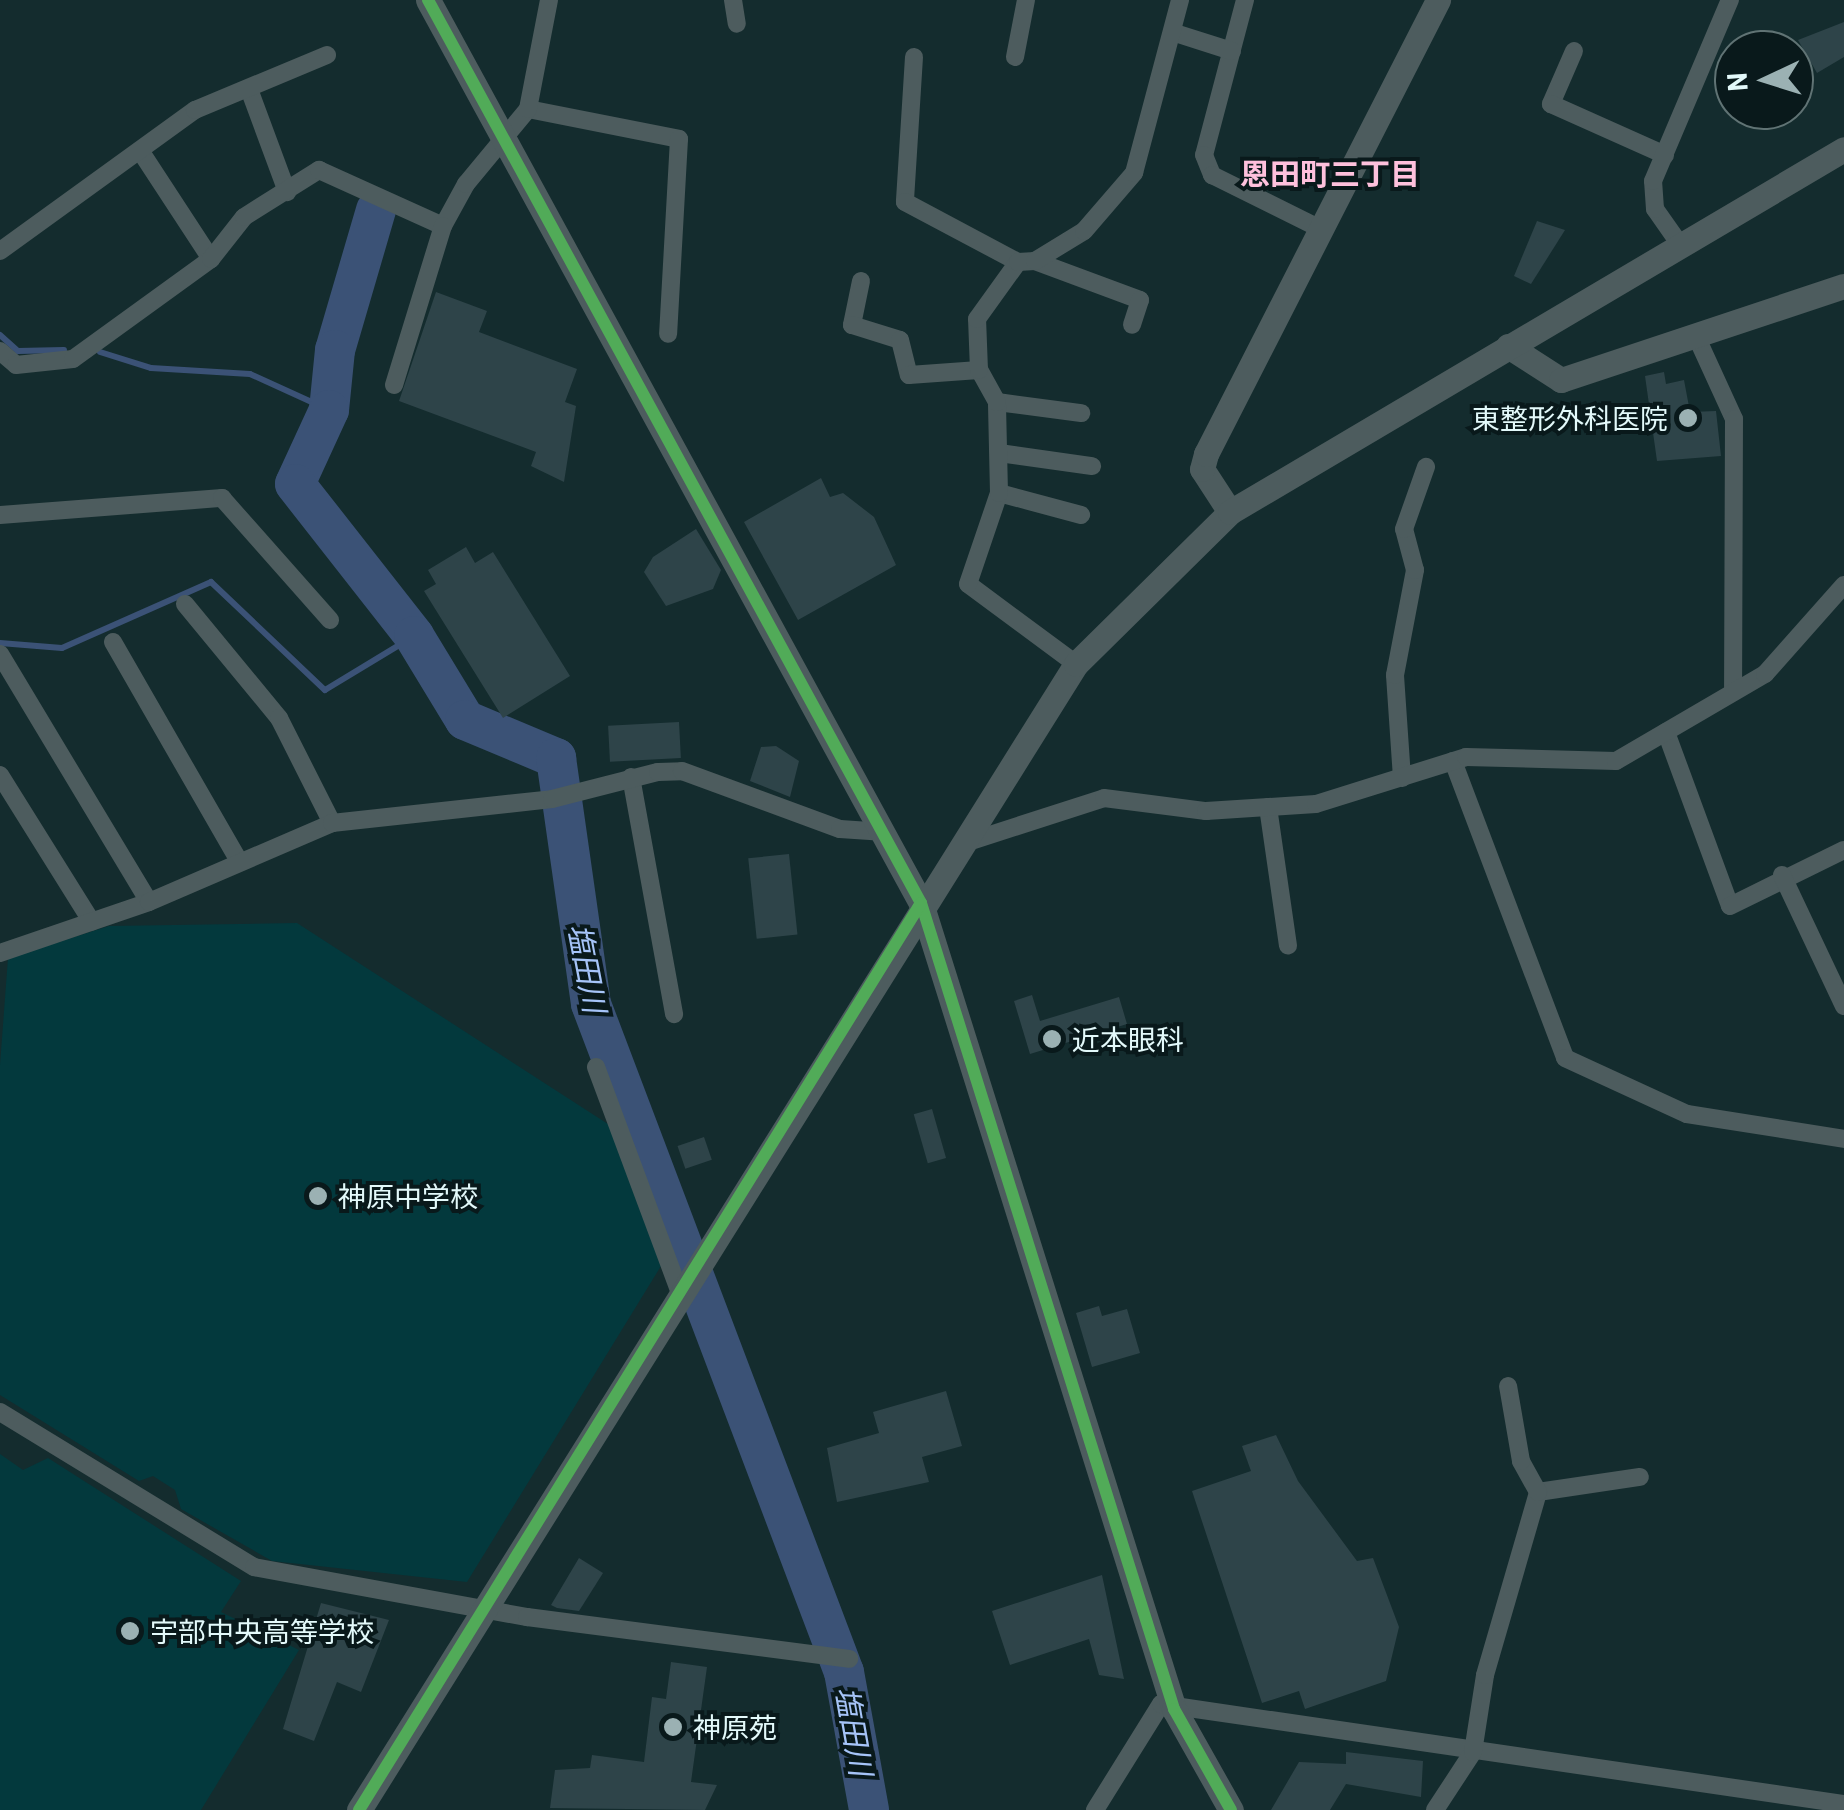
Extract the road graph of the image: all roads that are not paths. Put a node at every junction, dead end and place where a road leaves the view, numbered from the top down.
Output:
1 (428, 0) edge
2 (548, 0) edge
3 (733, 0) edge
4 (1026, 0) edge
5 (1180, 0) edge
6 (1245, 0) edge
7 (1438, 0) edge
8 (1730, 0) edge
9 (737, 24) dead end
10 (1172, 32) junction
11 (1232, 50) junction
12 (1574, 51) dead end
13 (326, 55) dead end
14 (1016, 57) dead end
15 (914, 58) dead end
16 (249, 89) junction
17 (528, 109) junction
18 (504, 140) junction
19 (1844, 149) edge
20 (141, 152) junction
21 (1665, 155) junction
22 (287, 192) junction
23 (444, 226) junction
24 (1321, 228) junction
25 (1681, 246) junction
26 (0, 252) edge
27 (211, 259) junction
28 (1027, 262) junction
29 (861, 281) dead end
30 (1844, 286) edge
31 (1132, 325) dead end
32 (668, 334) dead end
33 (1697, 338) junction
34 (1508, 346) junction
35 (0, 351) edge
36 (979, 370) junction
37 (394, 385) dead end
38 (997, 402) junction
39 (1080, 413) dead end
40 (998, 453) junction
41 (1092, 466) dead end
42 (1426, 467) dead end
43 (999, 493) junction
44 (1230, 512) junction
45 (0, 515) edge
46 (1081, 515) dead end
47 (1844, 586) edge
48 (185, 604) dead end
49 (330, 620) dead end
50 (114, 642) dead end
51 (0, 654) edge
52 (1076, 664) junction
53 (1734, 690) junction
54 (1666, 732) junction
55 (1452, 761) junction
56 (0, 775) edge
57 (631, 777) junction
58 (1402, 778) junction
59 (1268, 806) junction
60 (332, 822) junction
61 (885, 832) junction
62 (957, 846) junction
63 (1844, 850) edge
64 (239, 861) junction
65 (1782, 875) junction
66 (149, 902) junction
67 (921, 903) junction
68 (92, 922) junction
69 (1288, 946) dead end
70 (0, 953) edge
71 (1844, 1006) edge
72 (674, 1014) dead end
73 (596, 1067) dead end
74 (1844, 1139) edge
75 (688, 1284) junction
76 (1508, 1386) dead end
77 (0, 1412) edge
78 (1640, 1476) dead end
79 (1538, 1492) junction
80 (486, 1606) junction
81 (839, 1659) dead end
82 (1174, 1709) junction
83 (1473, 1752) junction
84 (1844, 1804) edge
85 (359, 1810) edge
86 (1095, 1810) edge
87 (1231, 1810) edge
88 (1435, 1810) edge

1 - 18 street
2 - 17 street
3 - 9 street
4 - 14 street
5 - 10 street
6 - 11 street
7 - 24 street
8 - 21 street
10 - 11 street
10 - 28 street
11 - 24 street
12 - 21 street
13 - 16 street
15 - 28 street
16 - 20 street
16 - 22 street
17 - 18 street
17 - 32 street
18 - 23 street
18 - 61 street
19 - 25 street
20 - 26 street
20 - 27 street
21 - 25 street
22 - 23 street
22 - 27 street
23 - 37 street
24 - 44 street
25 - 34 street
27 - 35 street
28 - 31 street
28 - 36 street
29 - 36 street
30 - 33 street
33 - 34 street
33 - 53 street
34 - 44 street
36 - 38 street
38 - 39 street
38 - 40 street
40 - 41 street
40 - 43 street
42 - 58 street
43 - 46 street
43 - 52 street
44 - 52 street
45 - 49 street
47 - 53 street
48 - 60 street
50 - 64 street
51 - 66 street
52 - 62 street
53 - 54 street
54 - 55 street
54 - 65 street
55 - 58 street
55 - 74 street
56 - 68 street
57 - 60 street
57 - 61 street
57 - 72 street
58 - 59 street
59 - 62 street
59 - 69 street
60 - 64 street
61 - 67 street
62 - 67 street
63 - 65 street
64 - 66 street
65 - 71 street
66 - 68 street
67 - 75 street
67 - 82 street
68 - 70 street
73 - 75 street
75 - 80 street
76 - 79 street
77 - 80 street
78 - 79 street
79 - 83 street
80 - 81 street
80 - 85 street
82 - 83 street
82 - 86 street
82 - 87 street
83 - 84 street
83 - 88 street

